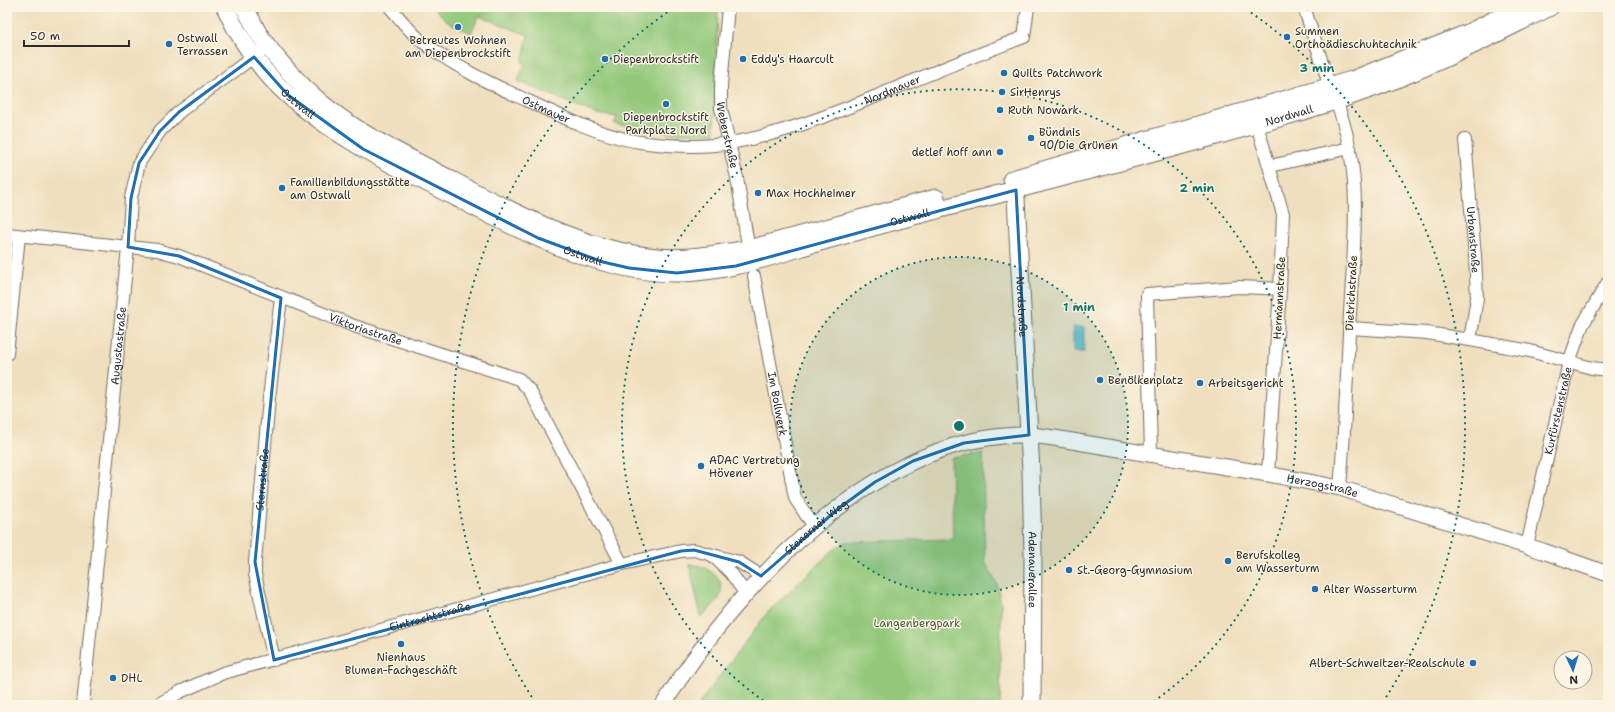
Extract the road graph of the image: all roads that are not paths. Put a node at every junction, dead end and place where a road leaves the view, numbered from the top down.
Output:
1 (225, 7) edge
2 (244, 7) edge
3 (390, 7) edge
4 (728, 7) edge
5 (1028, 7) edge
6 (1304, 7) edge
7 (1520, 7) edge
8 (1550, 7) edge
9 (268, 46) junction
10 (254, 57) junction
11 (1333, 94) junction
12 (1257, 124) junction
13 (1465, 140) dead end
14 (729, 143) junction
15 (1350, 148) junction
16 (1270, 166) junction
17 (1015, 184) junction
18 (13, 235) edge
19 (128, 247) junction
20 (751, 262) junction
21 (1608, 282) edge
22 (1280, 289) junction
23 (281, 298) junction
24 (1350, 328) junction
25 (1470, 340) junction
26 (7, 354) edge
27 (1569, 362) junction
28 (1608, 370) edge
29 (1029, 435) junction
30 (1151, 455) junction
31 (1268, 474) junction
32 (1340, 488) junction
33 (815, 527) junction
34 (1527, 546) junction
35 (710, 553) junction
36 (622, 564) junction
37 (1608, 574) edge
38 (761, 576) junction
39 (745, 593) junction
40 (274, 660) junction
41 (83, 705) edge
42 (157, 705) edge
43 (663, 705) edge
44 (1032, 705) edge

1 - 10 main road, Ostwall
2 - 9 main road, Ostwall
3 - 14 street, Ostmauer
4 - 14 street, Weberstraße
5 - 14 street, Nordmauer
6 - 11 street, Dietrichstraße
7 - 11 main road, Nordwall
8 - 11 main road, Nordwall
9 - 10 street, Augustastraße
9 - 20 main road, Ostwall
10 - 19 street, Augustastraße
10 - 20 main road, Ostwall
11 - 12 main road, Nordwall
11 - 15 street, Dietrichstraße
11 - 17 main road, Nordwall
12 - 16 street, Hermannstraße
12 - 17 main road, Nordwall
13 - 25 street, Urbanstraße
14 - 20 street, Weberstraße
15 - 16 street
15 - 24 street, Dietrichstraße
16 - 22 street, Hermannstraße
17 - 20 main road, Ostwall
17 - 29 main road, Nordstraße
18 - 19 street, Viktoriastraße
18 - 26 street
19 - 23 street, Viktoriastraße
19 - 41 street, Augustastraße
20 - 33 street, Im Bollwerk
21 - 27 street, Kurfürstenstraße
22 - 30 street
22 - 31 street, Hermannstraße
23 - 36 street, Viktoriastraße
23 - 40 street, Sternstraße
24 - 25 street
24 - 32 street, Dietrichstraße
25 - 27 street
27 - 28 street
27 - 34 street, Kurfürstenstraße
29 - 30 street, Herzogstraße
29 - 33 street, Stenerner Weg
29 - 44 main road, Adenauerallee
30 - 31 street, Herzogstraße
31 - 32 street, Herzogstraße
32 - 34 street, Herzogstraße
33 - 38 street, Stenerner Weg
34 - 37 street, Herzogstraße
35 - 36 street, Eintrachtstraße
35 - 38 street, Eintrachtstraße
35 - 39 street
36 - 40 street, Eintrachtstraße
38 - 39 street, Stenerner Weg
39 - 43 street, Stenerner Weg
40 - 42 street, Eintrachtstraße

